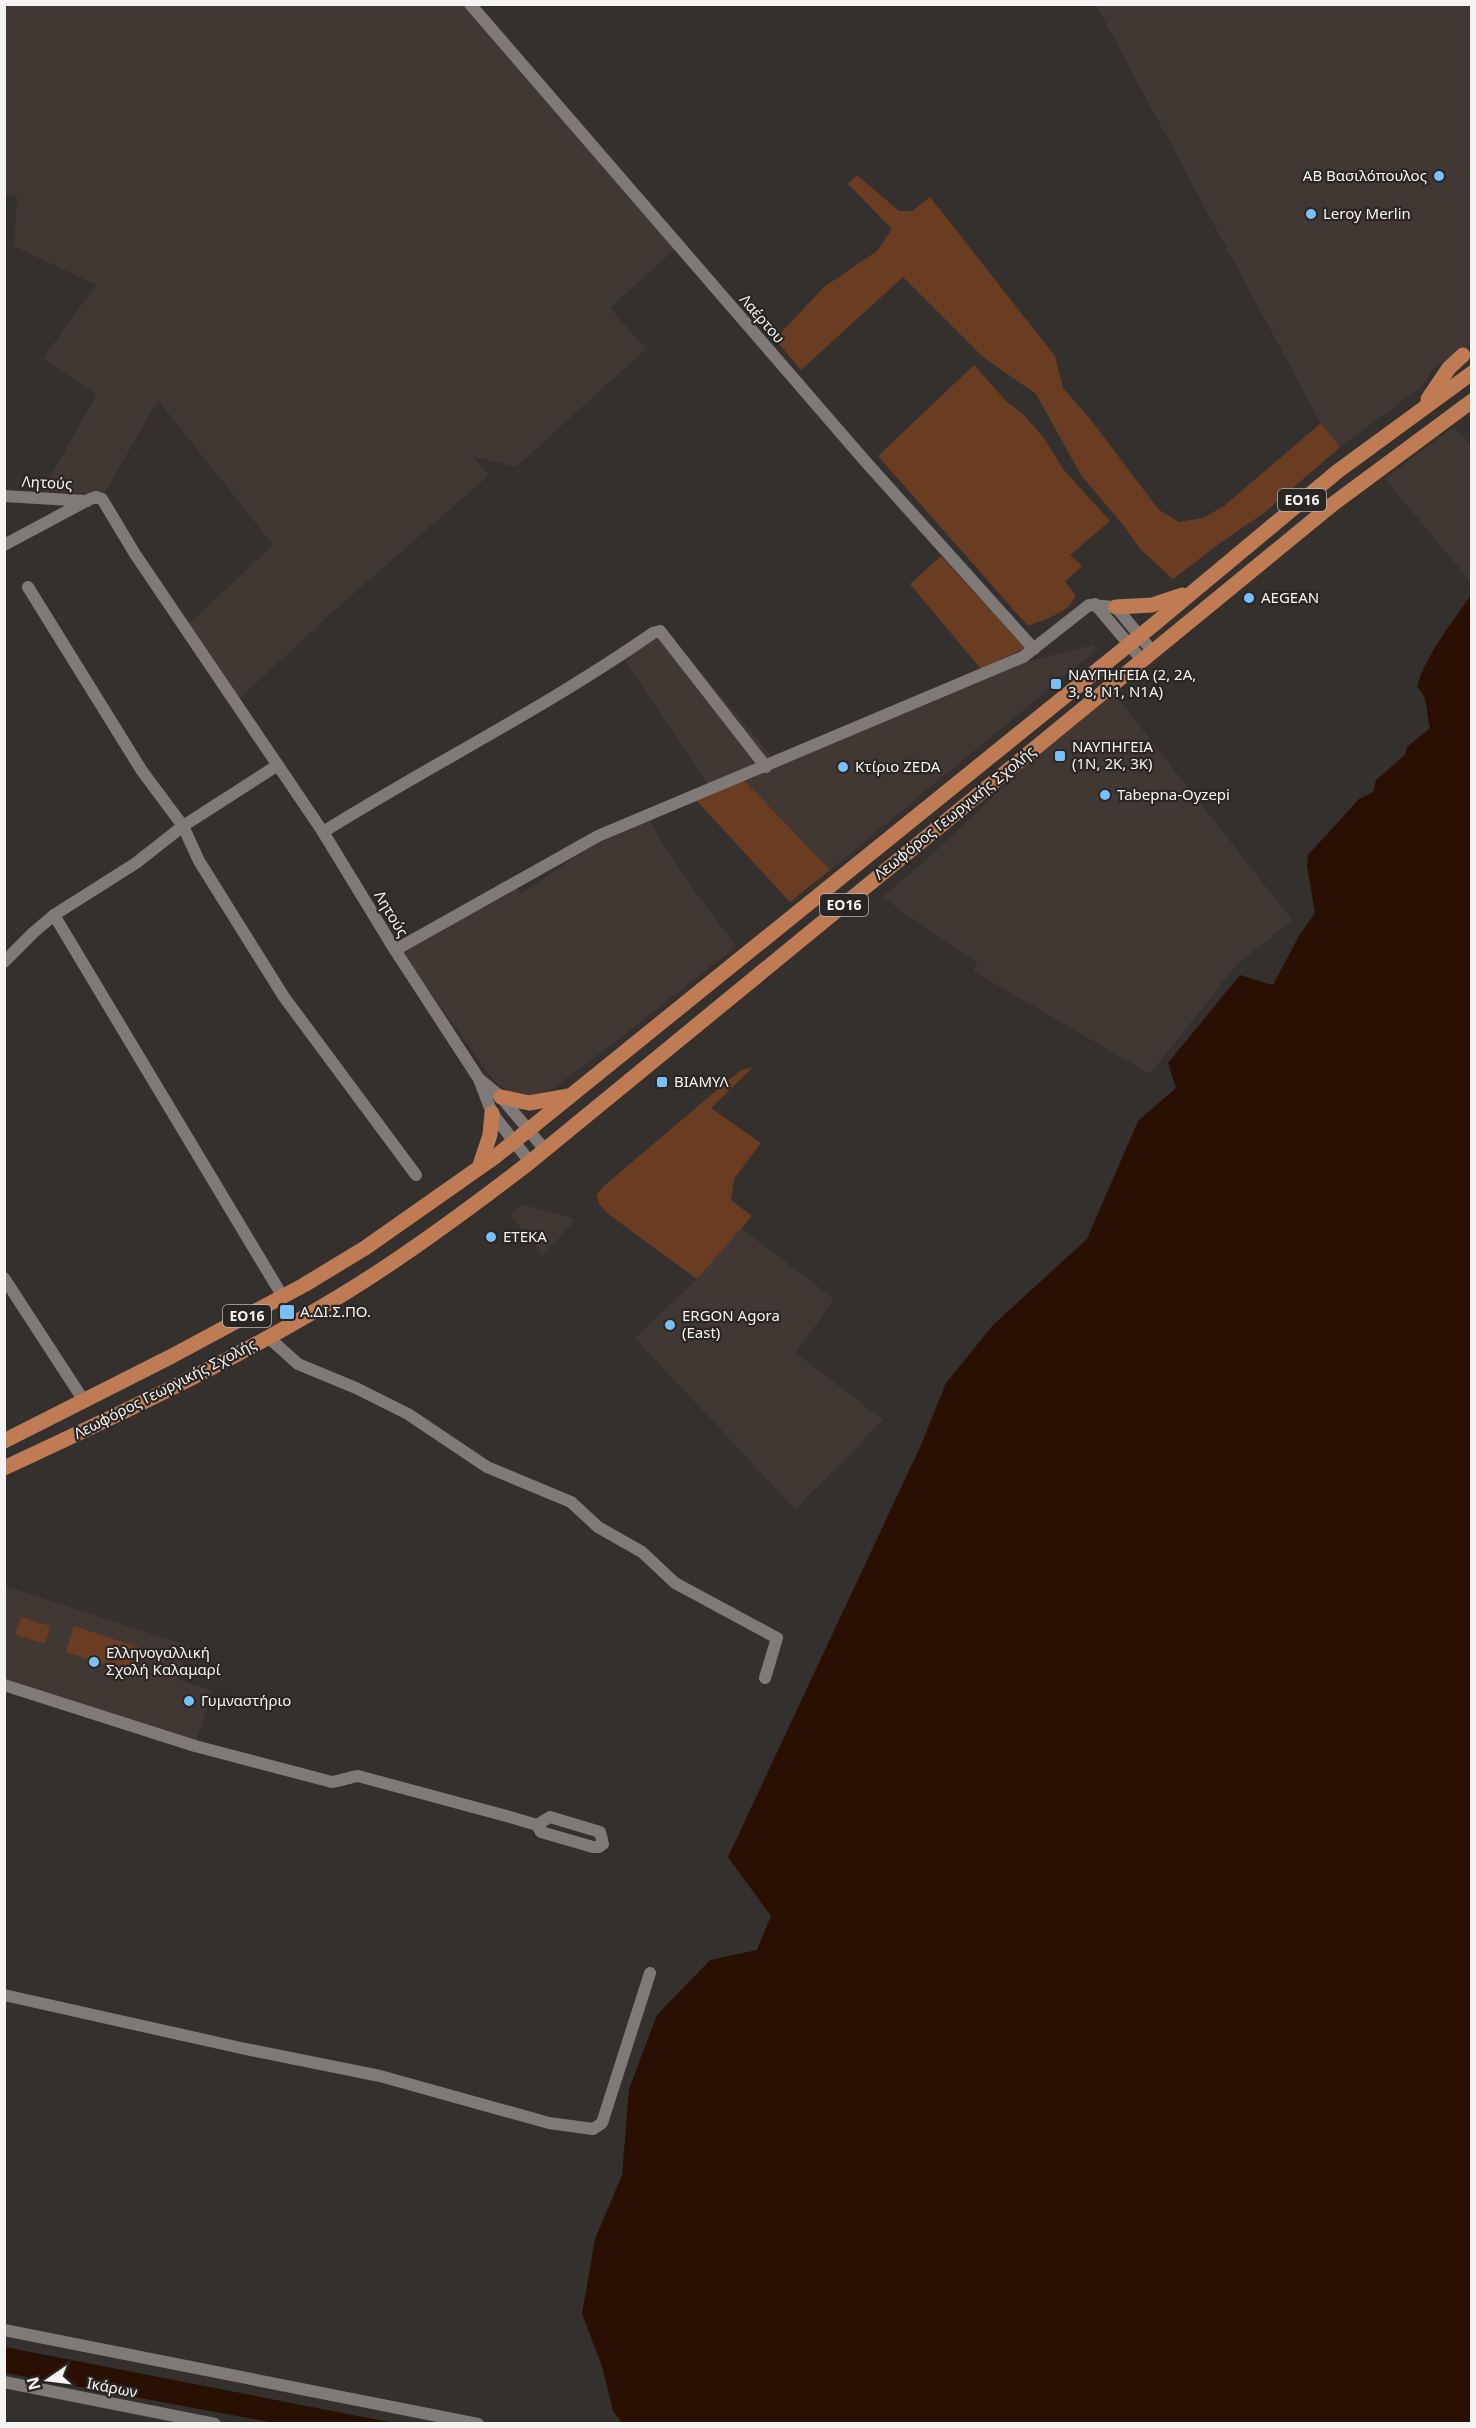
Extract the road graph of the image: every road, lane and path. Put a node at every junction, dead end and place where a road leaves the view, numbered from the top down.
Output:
1 (470, 4) edge
2 (1467, 352) edge
3 (1472, 373) edge
4 (1472, 401) edge
5 (1416, 413) junction
6 (4, 496) edge
7 (88, 501) junction
8 (4, 545) edge
9 (28, 587) dead end
10 (1190, 592) junction
11 (1095, 604) junction
12 (1116, 607) junction
13 (1134, 640) junction
14 (1034, 650) junction
15 (1147, 656) junction
16 (278, 765) junction
17 (766, 767) junction
18 (183, 826) junction
19 (323, 832) junction
20 (54, 915) junction
21 (395, 950) junction
22 (4, 962) edge
23 (479, 1079) junction
24 (574, 1094) junction
25 (501, 1096) junction
26 (492, 1113) junction
27 (530, 1131) junction
28 (514, 1142) junction
29 (545, 1150) junction
30 (530, 1162) junction
31 (478, 1169) junction
32 (416, 1175) dead end
33 (4, 1278) edge
34 (283, 1297) junction
35 (268, 1337) junction
36 (84, 1401) junction
37 (4, 1441) edge
38 (4, 1468) edge
39 (765, 1678) dead end
40 (4, 1685) edge
41 (537, 1825) junction
42 (650, 1973) dead end
43 (4, 1995) edge
44 (4, 2330) edge
45 (4, 2382) edge
46 (214, 2424) edge
47 (478, 2424) edge

1 - 14 street, Λαέρτου
2 - 5 main road
3 - 5 main road, Λεωφόρος Γεωργικής Σχολής / ΕΟ16
4 - 15 main road, Λεωφόρος Γεωργικής Σχολής / ΕΟ16
5 - 10 main road, Λεωφόρος Γεωργικής Σχολής / ΕΟ16
6 - 7 street, Λητούς
7 - 8 street
7 - 16 street, Λητούς
9 - 18 street
10 - 12 main road
10 - 13 main road, Λεωφόρος Γεωργικής Σχολής / ΕΟ16
11 - 12 street
11 - 13 street
11 - 14 street
12 - 13 street
13 - 15 street
13 - 24 main road, Λεωφόρος Γεωργικής Σχολής / ΕΟ16
14 - 17 street
15 - 29 main road, Λεωφόρος Γεωργικής Σχολής / ΕΟ16
16 - 18 street
16 - 19 street, Λητούς
17 - 19 street
17 - 21 street
18 - 20 street
18 - 32 street
19 - 21 street, Λητούς
20 - 22 street
20 - 34 street
21 - 23 street, Λητούς
23 - 25 street, Λητούς
23 - 26 street, Λητούς
24 - 25 main road
24 - 27 main road, ΕΟ16
25 - 27 street, Λητούς
26 - 28 street, Λητούς
26 - 31 main road
27 - 28 main road, ΕΟ16
27 - 29 street, Λητούς
28 - 30 street, Λητούς
28 - 31 main road, ΕΟ16
29 - 30 main road, ΕΟ16
30 - 35 main road, Λεωφόρος Γεωργικής Σχολής / ΕΟ16
31 - 34 main road, Λεωφόρος Γεωργικής Σχολής / ΕΟ16
33 - 36 street
34 - 36 main road, Λεωφόρος Γεωργικής Σχολής / ΕΟ16
35 - 38 main road, Λεωφόρος Γεωργικής Σχολής / ΕΟ16
35 - 39 street
36 - 37 main road, Λεωφόρος Γεωργικής Σχολής / ΕΟ16
40 - 41 street
41 - 41 street
42 - 43 street
44 - 47 street
45 - 46 street, Ικάρων

